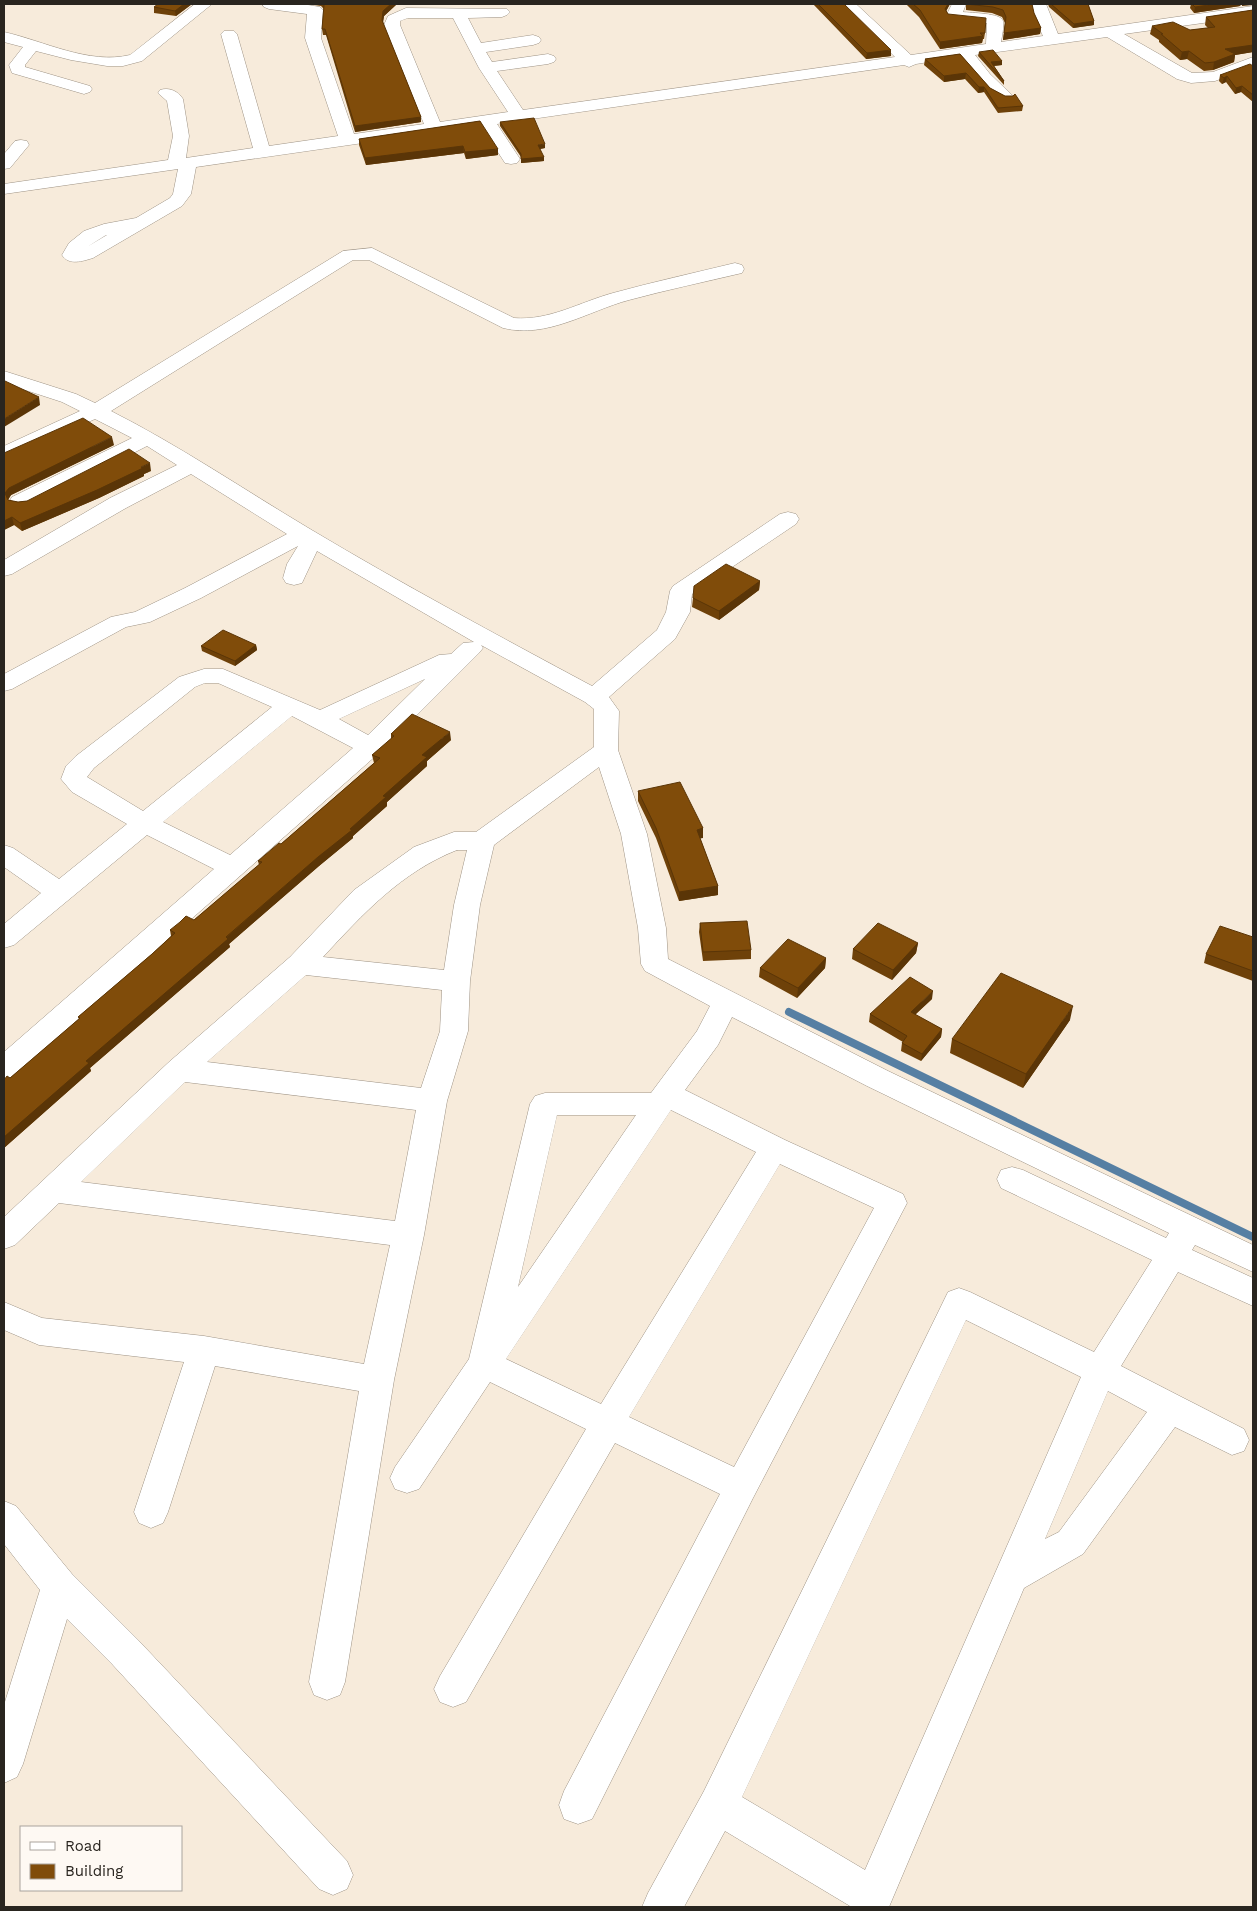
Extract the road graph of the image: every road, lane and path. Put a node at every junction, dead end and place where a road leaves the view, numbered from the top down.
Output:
1 (204, 4) edge
2 (269, 4) edge
3 (848, 4) edge
4 (959, 4) edge
5 (1039, 4) edge
6 (317, 7) edge
7 (1253, 11) edge
8 (502, 12) dead end
9 (458, 14) junction
10 (1110, 32) junction
11 (229, 34) dead end
12 (4, 37) edge
13 (533, 40) dead end
14 (1053, 40) junction
15 (33, 44) junction
16 (478, 48) junction
17 (992, 49) junction
18 (965, 53) junction
19 (548, 58) dead end
20 (908, 62) junction
21 (1253, 62) edge
22 (487, 68) junction
23 (84, 89) dead end
24 (166, 93) dead end
25 (1006, 97) edge
26 (519, 116) junction
27 (486, 120) junction
28 (434, 128) junction
29 (348, 140) junction
30 (21, 145) dead end
31 (262, 152) junction
32 (511, 159) dead end
33 (182, 163) junction
34 (4, 164) edge
35 (4, 189) edge
36 (138, 223) dead end
37 (735, 269) dead end
38 (4, 376) edge
39 (98, 411) junction
40 (148, 438) junction
41 (4, 454) edge
42 (193, 465) junction
43 (20, 502) edge
44 (788, 519) dead end
45 (308, 536) junction
46 (4, 569) edge
47 (294, 578) dead end
48 (478, 643) junction
49 (4, 684) edge
50 (594, 697) junction
51 (289, 706) junction
52 (320, 719) junction
53 (370, 747) junction
54 (606, 750) junction
55 (144, 823) junction
56 (482, 841) junction
57 (4, 854) edge
58 (233, 867) junction
59 (60, 893) junction
60 (4, 938) edge
61 (300, 964) junction
62 (456, 981) junction
63 (726, 1002) junction
64 (4, 1068) edge
65 (179, 1070) junction
66 (662, 1099) junction
67 (432, 1101) junction
68 (774, 1148) junction
69 (1012, 1179) dead end
70 (51, 1190) junction
71 (408, 1235) junction
72 (4, 1236) edge
73 (1180, 1241) junction
74 (1253, 1258) edge
75 (1253, 1293) edge
76 (4, 1316) edge
77 (204, 1350) junction
78 (484, 1364) junction
79 (1100, 1371) junction
80 (377, 1380) junction
81 (1170, 1408) junction
82 (608, 1423) junction
83 (1232, 1440) dead end
84 (407, 1478) dead end
85 (741, 1486) junction
86 (150, 1512) dead end
87 (4, 1517) edge
88 (1011, 1577) junction
89 (59, 1586) junction
90 (327, 1682) dead end
91 (453, 1689) dead end
92 (4, 1764) edge
93 (578, 1805) dead end
94 (718, 1805) junction
95 (333, 1875) dead end
96 (871, 1902) edge
97 (662, 1907) edge

1 - 15 street
2 - 6 street
3 - 20 street
4 - 17 street
5 - 14 street
6 - 29 street
7 - 10 street
8 - 9 street
9 - 16 street
9 - 28 street
10 - 14 street
10 - 21 street
11 - 31 street
12 - 15 street
13 - 16 street
14 - 17 street
15 - 23 street
16 - 22 street
17 - 18 street
18 - 20 street
18 - 25 street
19 - 22 street
20 - 26 street
22 - 26 street
24 - 33 street
26 - 27 street
27 - 28 street
27 - 32 street
28 - 29 street
29 - 31 street
30 - 34 street
31 - 33 street
33 - 35 street
33 - 36 street
37 - 39 street
38 - 39 street
39 - 40 street
39 - 41 street
40 - 42 street
40 - 43 street
42 - 45 street
42 - 46 street
44 - 50 street
45 - 47 street
45 - 48 street
45 - 49 street
48 - 50 street
48 - 52 street
48 - 53 street
50 - 54 street
51 - 52 street
51 - 55 street
51 - 55 street
52 - 53 street
53 - 58 street
54 - 56 street
54 - 63 street
55 - 58 street
55 - 59 street
56 - 61 street
56 - 62 street
57 - 59 street
58 - 64 street
59 - 60 street
61 - 62 street
61 - 65 street
62 - 67 street
63 - 66 street
63 - 73 street
65 - 67 street
65 - 70 street
66 - 68 street
66 - 78 street
66 - 78 street
67 - 71 street
68 - 82 street
68 - 85 street
69 - 73 street
70 - 71 street
70 - 72 street
71 - 80 street
73 - 74 street
73 - 75 street
73 - 79 street
76 - 77 street
77 - 80 street
77 - 86 street
78 - 82 street
78 - 84 street
79 - 81 street
79 - 88 street
79 - 94 street
80 - 90 street
81 - 83 street
81 - 88 street
82 - 85 street
82 - 91 street
85 - 93 street
87 - 89 street
88 - 96 street
89 - 92 street
89 - 95 street
94 - 96 street
94 - 97 street

